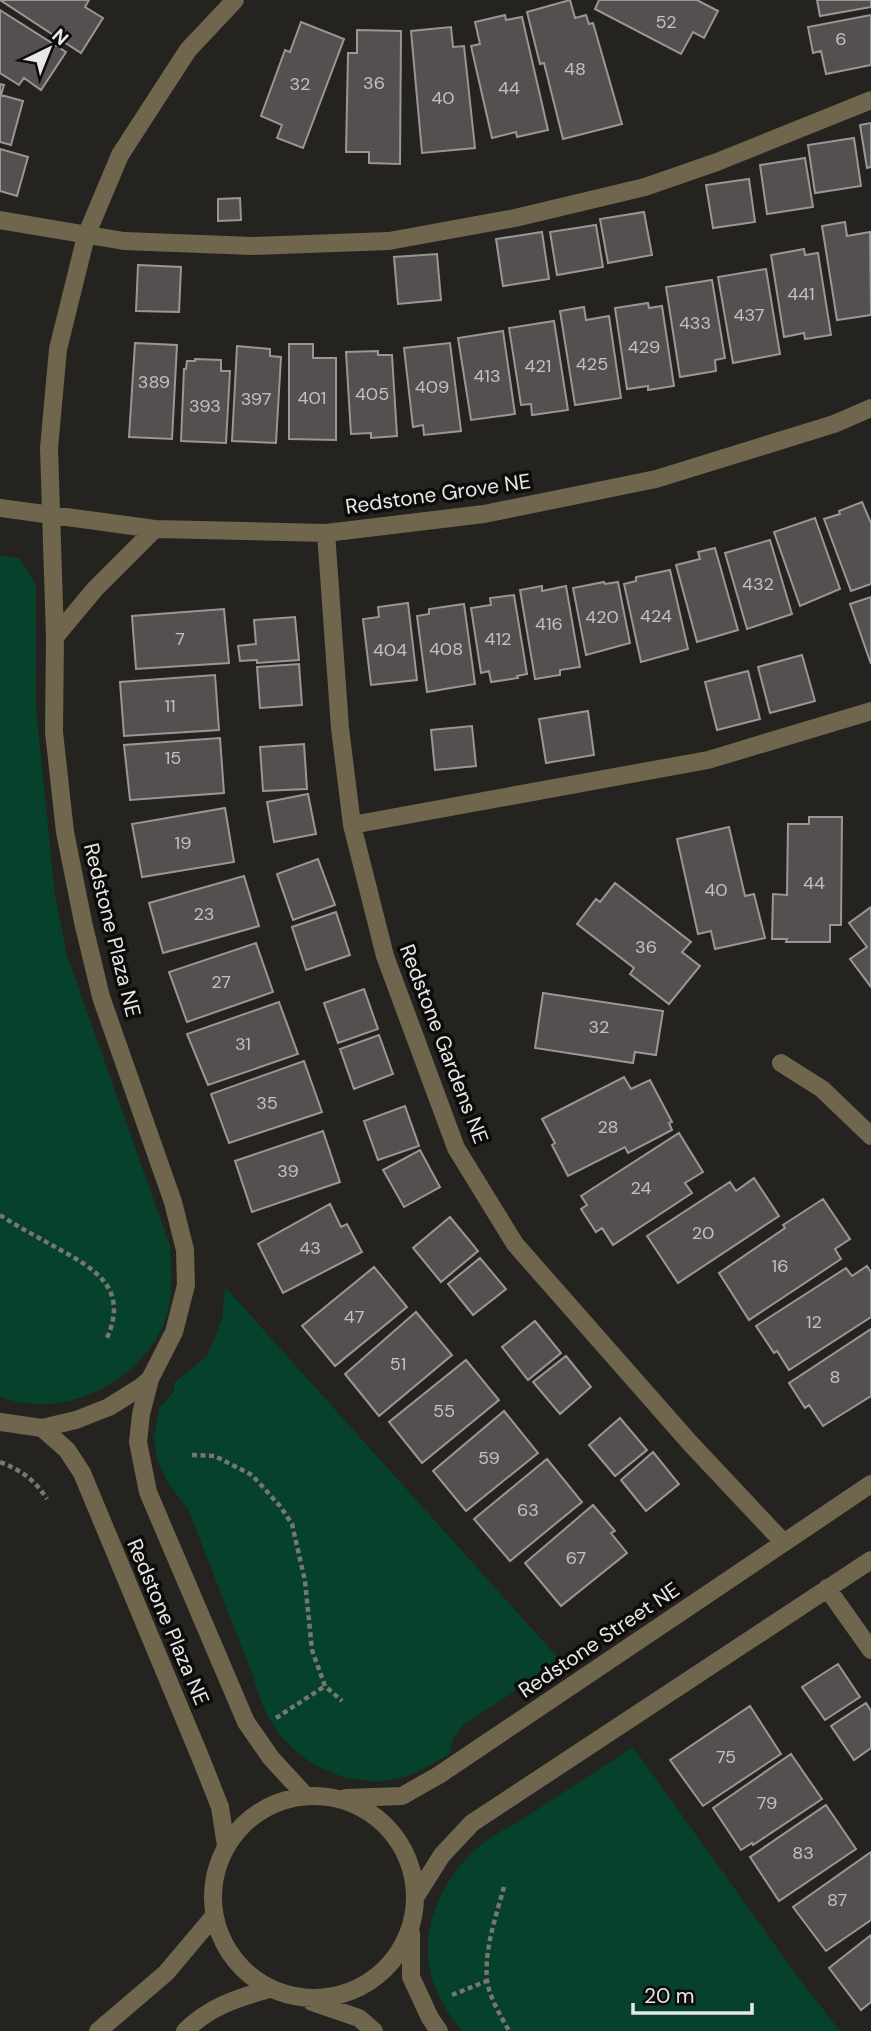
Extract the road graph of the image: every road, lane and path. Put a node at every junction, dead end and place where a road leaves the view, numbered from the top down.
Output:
1 (235, 0) edge
2 (871, 100) edge
3 (0, 220) edge
4 (86, 236) junction
5 (871, 408) edge
6 (0, 508) edge
7 (51, 515) junction
8 (155, 529) junction
9 (326, 533) junction
10 (55, 637) junction
11 (871, 711) edge
12 (352, 825) junction
13 (781, 1063) dead end
14 (871, 1136) edge
15 (0, 1216) edge
16 (107, 1338) dead end
17 (150, 1379) junction
18 (0, 1422) edge
19 (43, 1428) junction
20 (192, 1455) dead end
21 (0, 1462) edge
22 (871, 1484) edge
23 (47, 1499) dead end
24 (784, 1543) junction
25 (871, 1560) edge
26 (827, 1588) junction
27 (871, 1650) edge
28 (325, 1686) junction
29 (342, 1701) dead end
30 (275, 1718) dead end
31 (306, 1796) junction
32 (339, 1799) junction
33 (226, 1846) junction
34 (504, 1887) dead end
35 (416, 1896) junction
36 (214, 1916) junction
37 (411, 1930) junction
38 (487, 1981) junction
39 (269, 1989) junction
40 (452, 1995) dead end
41 (302, 1999) junction
42 (98, 2031) edge
43 (185, 2031) edge
44 (374, 2031) edge
45 (439, 2031) edge
46 (509, 2031) edge

1 - 4 street, Redstone Plaza NE
2 - 4 street
3 - 4 street
4 - 7 street, Redstone Plaza NE
5 - 9 street, Redstone Grove NE
6 - 7 street, Redstone Grove NE
7 - 8 street, Redstone Grove NE
7 - 10 street, Redstone Plaza NE
8 - 9 street, Redstone Grove NE
8 - 10 street
9 - 12 street, Redstone Gardens NE
10 - 17 street, Redstone Plaza NE
11 - 12 street
12 - 24 street, Redstone Gardens NE
13 - 14 street
15 - 16 path
17 - 19 street, Redstone Plaza NE
17 - 31 street, Redstone Plaza NE
18 - 19 street, Redstone Plaza NE
19 - 33 street, Redstone Plaza NE
20 - 28 path
21 - 23 path
22 - 24 street, Redstone Street NE
24 - 32 street, Redstone Street NE
25 - 26 street
26 - 27 street
26 - 35 street
28 - 29 path
28 - 30 path
31 - 32 street
31 - 33 street
32 - 35 street
33 - 36 street
34 - 38 path
35 - 37 street
36 - 39 street
36 - 42 street
37 - 41 street
37 - 45 street
38 - 40 path
38 - 46 path
39 - 41 street
39 - 43 street
41 - 44 street

